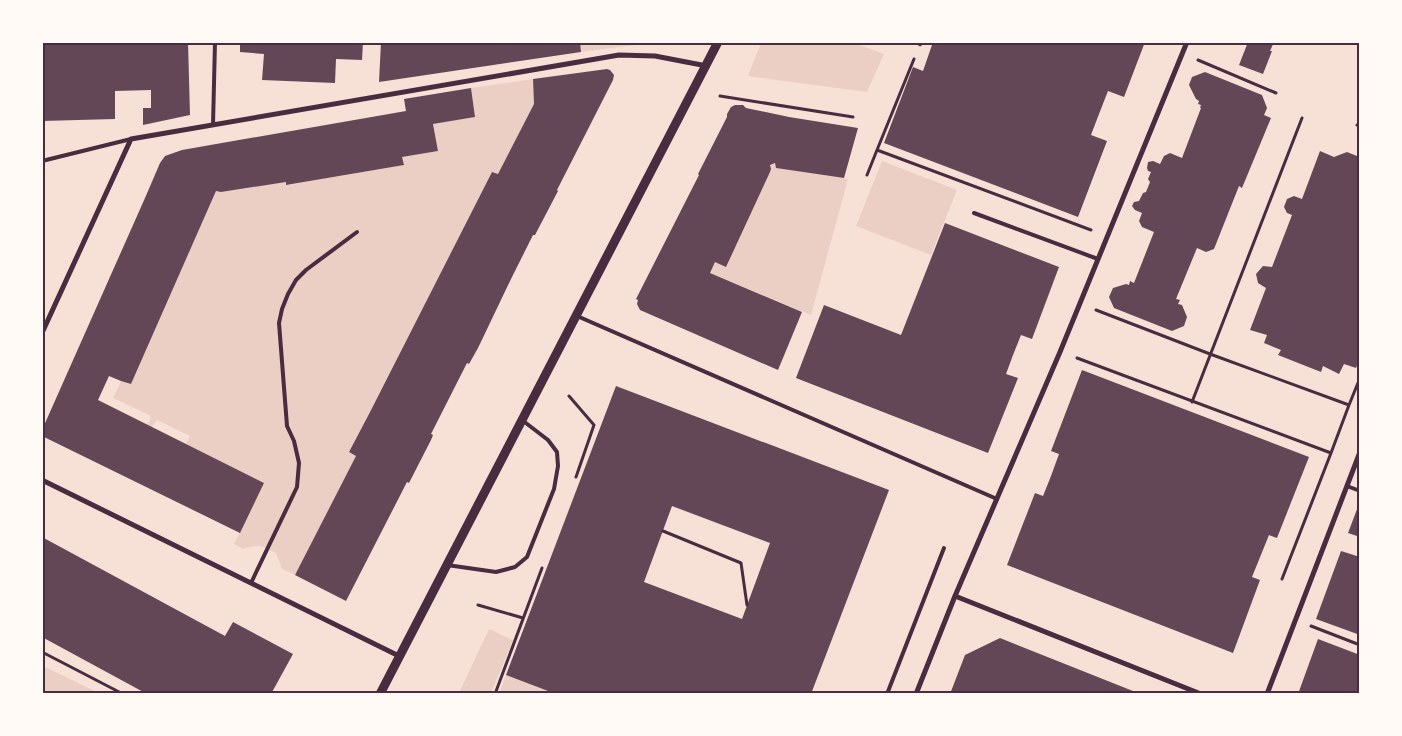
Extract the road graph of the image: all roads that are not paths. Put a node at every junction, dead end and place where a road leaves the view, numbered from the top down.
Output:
1 (215, 42) edge
2 (718, 42) edge
3 (1188, 42) edge
4 (707, 66) junction
5 (213, 125) junction
6 (131, 139) junction
7 (42, 162) edge
8 (974, 213) dead end
9 (357, 232) dead end
10 (1098, 259) junction
11 (576, 316) junction
12 (42, 333) edge
13 (522, 420) junction
14 (1360, 452) edge
15 (42, 480) edge
16 (1347, 486) junction
17 (1360, 491) edge
18 (997, 499) junction
19 (944, 548) dead end
20 (447, 565) junction
21 (251, 583) junction
22 (955, 596) junction
23 (399, 656) junction
24 (380, 694) edge
25 (887, 694) edge
26 (916, 694) edge
27 (1201, 694) edge
28 (1267, 694) edge

1 - 5 lane
2 - 4 street
3 - 10 street
4 - 5 street
4 - 11 street
5 - 6 street
6 - 7 lane
6 - 12 street
8 - 10 lane
9 - 21 lane
10 - 18 street
11 - 13 street
11 - 18 lane
13 - 20 street
13 - 20 lane
14 - 16 street
15 - 21 street
16 - 17 lane
16 - 28 street
18 - 22 street
19 - 25 lane
20 - 23 street
21 - 23 street
22 - 26 street
22 - 27 street
23 - 24 street

